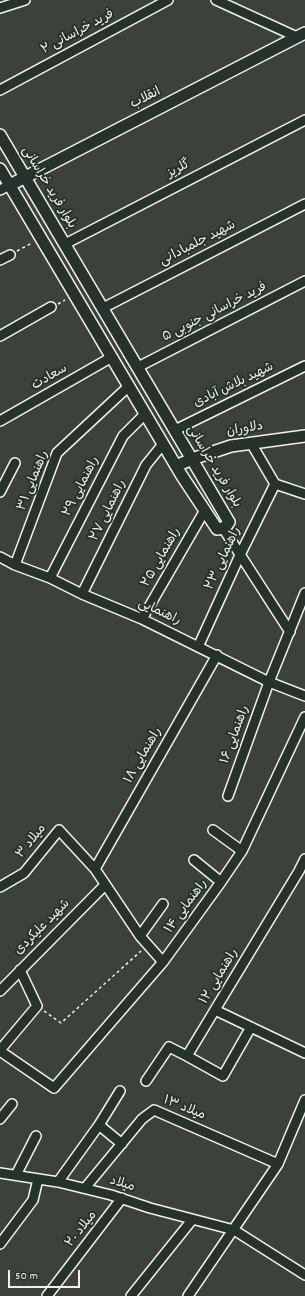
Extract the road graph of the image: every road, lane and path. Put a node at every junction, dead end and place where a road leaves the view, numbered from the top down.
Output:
1 (25, 0) edge
2 (168, 0) edge
3 (216, 0) edge
4 (233, 3) edge
5 (0, 8) edge
6 (302, 36) edge
7 (0, 90) edge
8 (305, 120) edge
9 (0, 135) edge
10 (0, 169) edge
11 (25, 177) junction
12 (5, 188) edge
13 (305, 204) edge
14 (41, 238) junction
15 (65, 244) junction
16 (10, 255) joint
17 (0, 260) edge
18 (305, 281) edge
19 (74, 294) junction
20 (51, 307) joint
21 (103, 308) junction
22 (0, 336) edge
23 (112, 357) junction
24 (305, 366) edge
25 (138, 367) junction
26 (129, 386) junction
27 (145, 414) junction
28 (0, 421) edge
29 (175, 430) junction
30 (305, 436) edge
31 (251, 442) junction
32 (163, 444) junction
33 (192, 459) junction
34 (15, 463) dead end
35 (176, 466) junction
36 (276, 484) junction
37 (0, 492) edge
38 (305, 494) edge
39 (205, 510) junction
40 (222, 528) junction
41 (240, 555) junction
42 (0, 557) edge
43 (15, 565) junction
44 (50, 578) junction
45 (305, 593) edge
46 (82, 594) junction
47 (142, 619) junction
48 (290, 632) junction
49 (198, 647) junction
50 (216, 655) junction
51 (269, 682) junction
52 (305, 696) edge
53 (305, 717) edge
54 (228, 796) dead end
55 (213, 830) dead end
56 (242, 851) junction
57 (305, 859) edge
58 (194, 860) dead end
59 (95, 869) junction
60 (221, 882) junction
61 (105, 885) junction
62 (0, 887) edge
63 (163, 904) dead end
64 (140, 936) junction
65 (148, 946) junction
66 (163, 962) junction
67 (20, 970) junction
68 (0, 991) edge
69 (37, 1006) junction
70 (215, 1010) junction
71 (251, 1027) junction
72 (0, 1051) edge
73 (305, 1053) edge
74 (187, 1056) junction
75 (146, 1081) dead end
76 (120, 1091) dead end
77 (305, 1100) edge
78 (12, 1104) dead end
79 (0, 1119) edge
80 (99, 1125) junction
81 (36, 1136) dead end
82 (122, 1144) junction
83 (278, 1164) junction
84 (0, 1173) edge
85 (16, 1176) junction
86 (38, 1179) junction
87 (58, 1182) junction
88 (85, 1188) junction
89 (122, 1198) junction
90 (192, 1220) junction
91 (234, 1230) junction
92 (0, 1244) edge
93 (305, 1275) edge
94 (47, 1296) edge
95 (131, 1296) edge
96 (188, 1296) edge

1 - 5 street
2 - 7 street, فرید خراسانی ۲
3 - 4 street
4 - 6 street
6 - 11 street, انقلاب
8 - 15 street, گلریز
9 - 11 street, بلوار فرید خراسانی
10 - 12 street, بلوار فرید خراسانی
11 - 12 street, انقلاب
11 - 15 street, بلوار فرید خراسانی
12 - 14 street, بلوار فرید خراسانی
13 - 21 street, شهید جلمبادانی
14 - 16 path
14 - 19 street, بلوار فرید خراسانی
15 - 21 street, بلوار فرید خراسانی
16 - 17 street
18 - 25 street, فرید خراسانی جنوبی ۵
19 - 20 path
19 - 23 street, بلوار فرید خراسانی
20 - 22 street
21 - 25 street, بلوار فرید خراسانی
23 - 26 street, بلوار فرید خراسانی
23 - 28 street, سعادت
24 - 29 street, شهید بلاش آبادی
25 - 29 street, بلوار فرید خراسانی
26 - 27 street, بلوار فرید خراسانی
26 - 43 street, راهنمایی ۳۱
27 - 32 street, بلوار فرید خراسانی
27 - 44 street, راهنمایی ۲۹
29 - 33 street, بلوار فرید خراسانی
30 - 31 street, دلاوران
31 - 33 street, دلاوران
31 - 36 street
32 - 35 street, بلوار فرید خراسانی
32 - 46 street, راهنمایی ۲۷
33 - 35 street, دلاوران
33 - 40 street, بلوار فرید خراسانی
34 - 37 street
35 - 39 street, بلوار فرید خراسانی
36 - 38 street
36 - 41 street, راهنمایی ۲۳
39 - 40 street, بلوار فرید خراسانی
39 - 47 street, راهنمایی ۲۵
40 - 41 street
41 - 48 street
41 - 49 street, راهنمایی ۲۳
42 - 43 street, راهنمایی
43 - 44 street, راهنمایی
44 - 46 street, راهنمایی
45 - 48 street, راهنمایی ۱۶
46 - 47 street, راهنمایی
47 - 49 street, راهنمایی
48 - 51 street, راهنمایی ۱۶
49 - 50 street, راهنمایی
50 - 51 street, راهنمایی
50 - 59 street, راهنمایی ۱۸
51 - 52 street, راهنمایی
51 - 54 street, راهنمایی ۱۶
53 - 56 street, راهنمایی ۱۴
55 - 56 street
56 - 60 street, راهنمایی ۱۴
57 - 70 street, راهنمایی ۱۲
58 - 60 street
59 - 61 street
59 - 62 street, میلاد ۳
60 - 66 street, راهنمایی ۱۴
61 - 64 street
61 - 67 street, شهید علیکردی
63 - 64 street
64 - 65 street
65 - 66 street
65 - 69 path
66 - 72 street, راهنمایی ۱۴
67 - 68 street, شهید علیکردی
67 - 69 street
69 - 72 street
70 - 71 street
70 - 74 street, راهنمایی ۱۲
71 - 73 street
71 - 74 street
74 - 75 street
76 - 80 street
77 - 83 street
78 - 79 street
80 - 82 street
80 - 87 street
81 - 85 street
82 - 83 street, میلاد ۱۳
82 - 88 street, میلاد ۱۳
83 - 91 street
84 - 85 street, میلاد
85 - 86 street, میلاد
86 - 87 street, میلاد
86 - 92 street
87 - 88 street, میلاد
88 - 89 street, میلاد
89 - 90 street, میلاد
89 - 94 street, میلاد ۲۰
90 - 91 street, میلاد
90 - 95 street
91 - 93 street, میلاد
91 - 96 street

